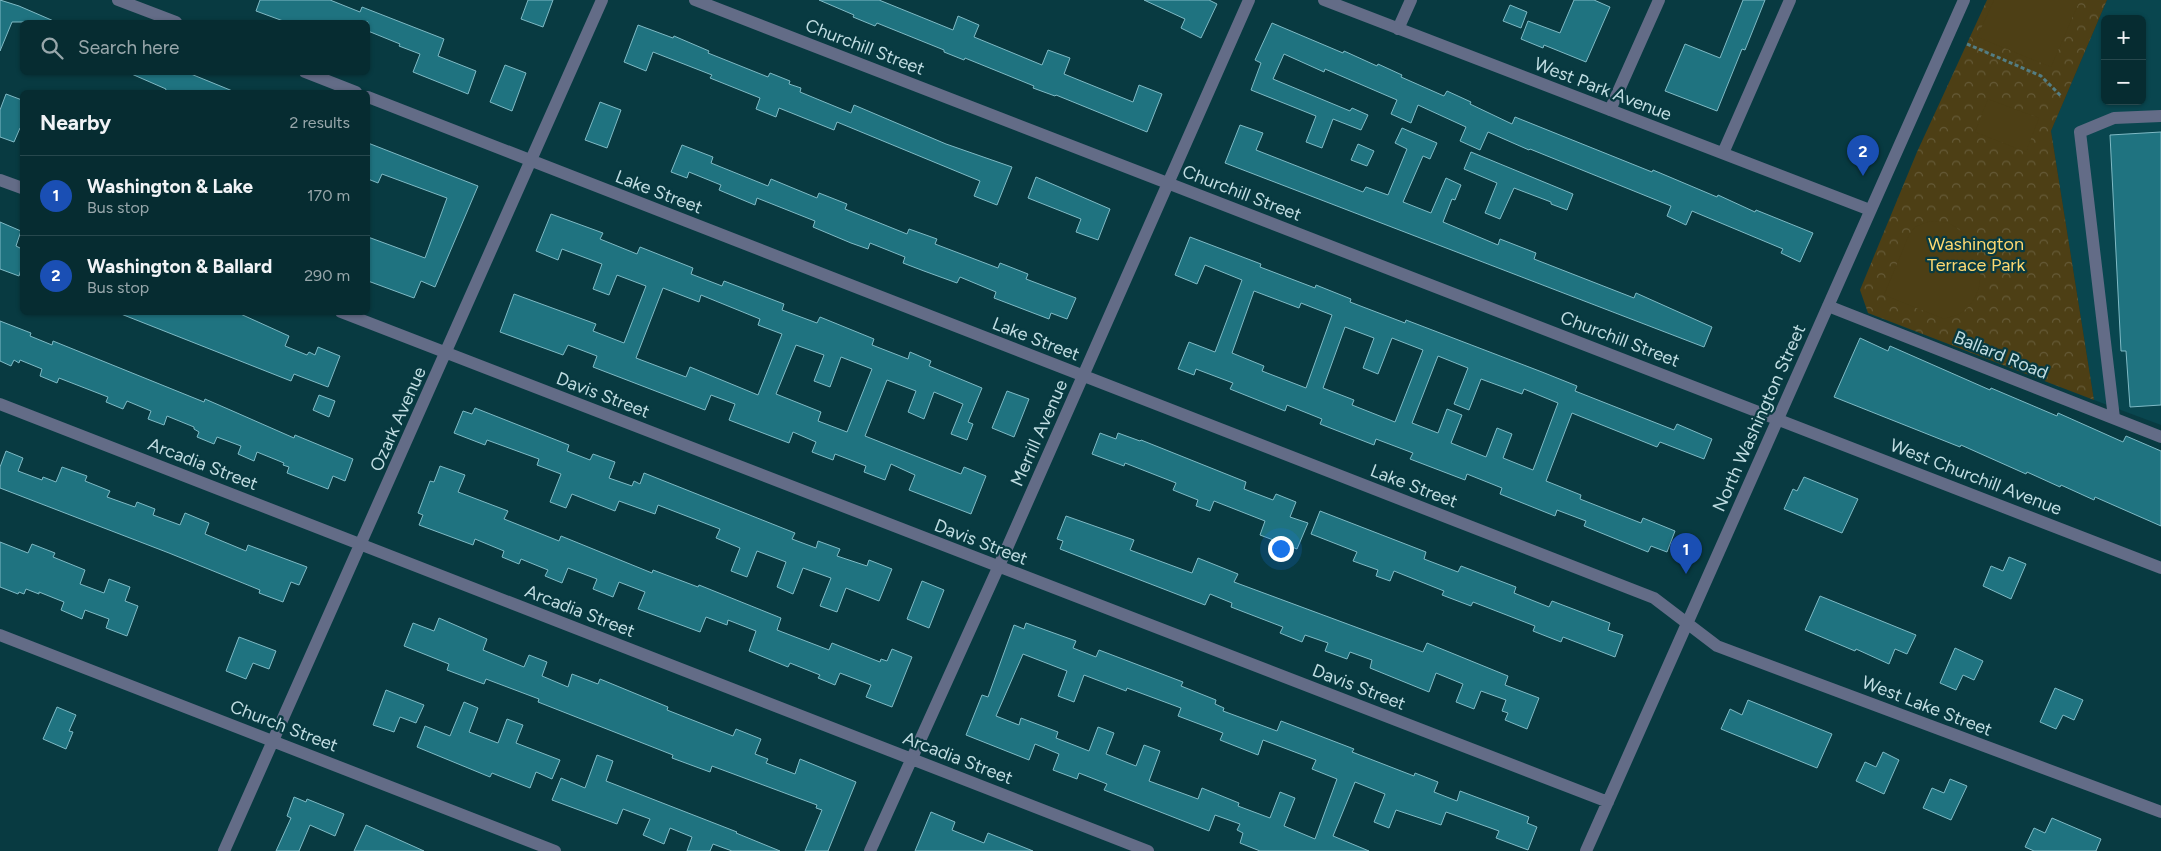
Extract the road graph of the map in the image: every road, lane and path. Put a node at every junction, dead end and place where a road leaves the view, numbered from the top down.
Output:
1 (118, 0) edge
2 (602, 0) edge
3 (694, 0) edge
4 (1249, 0) edge
5 (1324, 0) edge
6 (1411, 0) edge
7 (1659, 0) edge
8 (1790, 0) edge
9 (1964, 0) edge
10 (171, 20) edge
11 (1398, 29) junction
12 (1967, 44) dead end
13 (313, 75) edge
14 (351, 90) edge
15 (2061, 96) dead end
16 (370, 98) edge
17 (1610, 110) junction
18 (2161, 116) edge
19 (1723, 153) junction
20 (532, 161) junction
21 (0, 180) edge
22 (1168, 183) junction
23 (20, 187) edge
24 (1870, 210) junction
25 (1828, 306) junction
26 (349, 315) edge
27 (446, 353) junction
28 (1083, 376) junction
29 (0, 404) edge
30 (2114, 418) junction
31 (1778, 419) junction
32 (2161, 437) edge
33 (361, 545) junction
34 (998, 567) junction
35 (2161, 568) edge
36 (1687, 622) junction
37 (0, 635) edge
38 (273, 741) junction
39 (912, 760) junction
40 (1608, 802) junction
41 (2161, 812) edge
42 (224, 851) edge
43 (555, 851) edge
44 (870, 851) edge
45 (1148, 851) edge
46 (1586, 851) edge

1 - 10 street
2 - 20 street, Ozark Avenue
3 - 22 street, Churchill Street
4 - 22 street, Merrill Avenue
5 - 11 street, West Park Avenue
6 - 11 street
7 - 17 street
8 - 19 street
9 - 24 street, North Washington Street
11 - 17 street, West Park Avenue
12 - 15 path
13 - 14 street
16 - 20 street, Lake Street
17 - 19 street, West Park Avenue
18 - 30 street
19 - 24 street, West Park Avenue
20 - 27 street, Ozark Avenue
20 - 28 street, Lake Street
21 - 23 street
22 - 28 street, Merrill Avenue
22 - 31 street, Churchill Street
24 - 25 street, North Washington Street
25 - 30 street, Ballard Road
25 - 31 street, North Washington Street
26 - 27 street, Davis Street
27 - 33 street, Ozark Avenue
27 - 34 street, Davis Street
28 - 34 street, Merrill Avenue
28 - 36 street, Lake Street
29 - 33 street, Arcadia Street
30 - 32 street, Ballard Road
31 - 35 street, West Churchill Avenue
31 - 36 street, North Washington Street
33 - 38 street, Ozark Avenue
33 - 39 street, Arcadia Street
34 - 39 street, Merrill Avenue
34 - 40 street, Davis Street
36 - 40 street, North Washington Street
36 - 41 street, West Lake Street
37 - 38 street, Church Street
38 - 42 street, Ozark Avenue
38 - 43 street, Church Street
39 - 44 street, Merrill Avenue
39 - 45 street, Arcadia Street
40 - 46 street, North Washington Street

